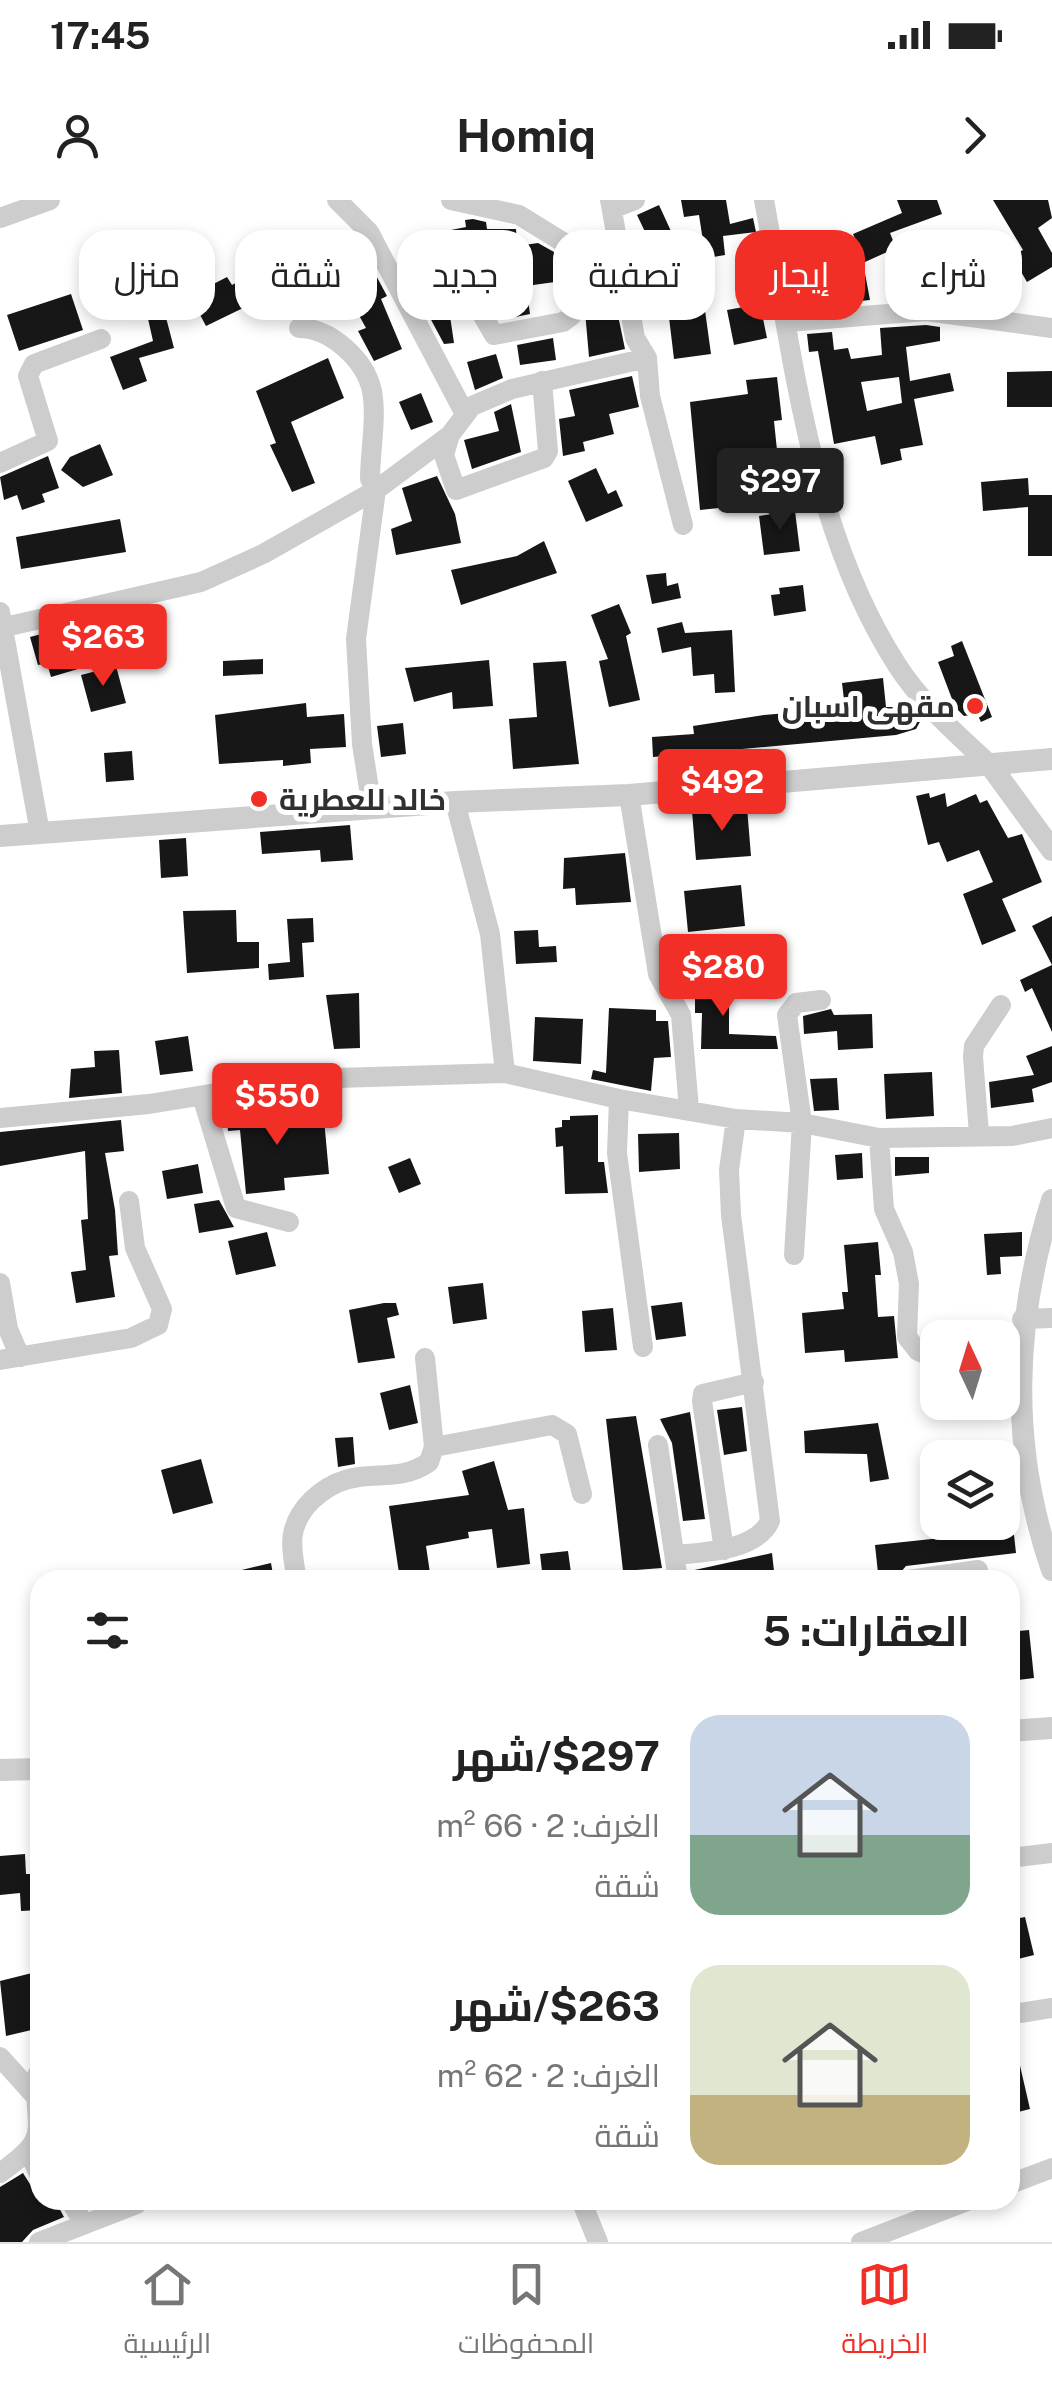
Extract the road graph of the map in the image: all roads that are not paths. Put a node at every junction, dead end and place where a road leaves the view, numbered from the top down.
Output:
1 (50, 200) edge
2 (337, 200) edge
3 (451, 200) edge
4 (635, 200) edge
5 (764, 200) edge
6 (611, 205) edge
7 (0, 218) edge
8 (616, 230) edge
9 (553, 238) edge
10 (485, 320) edge
11 (566, 320) edge
12 (631, 320) edge
13 (787, 322) junction
14 (299, 328) dead end
15 (1052, 328) edge
16 (100, 338) dead end
17 (647, 358) junction
18 (542, 381) junction
19 (466, 414) junction
20 (450, 435) junction
21 (0, 463) edge
22 (376, 490) junction
23 (683, 525) dead end
24 (3, 634) edge
25 (1052, 758) edge
26 (990, 764) junction
27 (629, 794) junction
28 (454, 802) junction
29 (372, 808) junction
30 (40, 833) junction
31 (0, 836) edge
32 (1052, 850) edge
33 (821, 1000) dead end
34 (1001, 1005) dead end
35 (506, 1073) junction
36 (202, 1096) junction
37 (618, 1099) junction
38 (689, 1109) junction
39 (0, 1118) edge
40 (736, 1120) junction
41 (802, 1122) junction
42 (1052, 1128) edge
43 (980, 1134) junction
44 (879, 1138) junction
45 (1052, 1200) edge
46 (129, 1202) dead end
47 (288, 1222) dead end
48 (794, 1255) dead end
49 (0, 1284) edge
50 (1022, 1318) junction
51 (1052, 1318) edge
52 (1020, 1329) edge
53 (642, 1347) dead end
54 (920, 1353) edge
55 (425, 1358) dead end
56 (10, 1359) edge
57 (754, 1382) junction
58 (1019, 1420) edge
59 (658, 1445) dead end
60 (434, 1447) junction
61 (582, 1494) dead end
62 (724, 1550) junction
63 (676, 1555) junction
64 (295, 1570) edge
65 (677, 1570) edge
66 (1052, 1570) edge
67 (1052, 1728) edge
68 (1020, 1730) edge
69 (30, 1769) edge
70 (0, 1770) edge
71 (1052, 1852) edge
72 (1020, 1857) edge
73 (1052, 2008) edge
74 (1020, 2013) dead end
75 (0, 2057) edge
76 (30, 2090) edge
77 (29, 2152) edge
78 (1052, 2168) edge
79 (0, 2172) edge
80 (1020, 2180) edge
81 (76, 2210) edge
82 (121, 2210) edge
83 (584, 2210) edge
84 (950, 2210) edge
85 (84, 2224) junction
86 (903, 2234) edge
87 (40, 2242) edge
88 (598, 2242) edge
89 (861, 2242) edge

1 - 7 street
2 - 19 street
3 - 9 street
4 - 6 street
5 - 13 street
6 - 8 street
10 - 11 street
12 - 17 street
13 - 15 street
13 - 26 street
14 - 22 street
16 - 21 street
17 - 18 street
17 - 23 street
18 - 19 street
18 - 20 street
19 - 20 street
20 - 22 street
22 - 24 street
22 - 29 street
24 - 30 street
25 - 26 street
26 - 27 street
26 - 32 street
27 - 28 street
27 - 38 street
28 - 29 street
28 - 35 street
29 - 30 street
30 - 31 street
33 - 41 street
34 - 43 street
35 - 36 street
35 - 37 street
36 - 39 street
36 - 47 street
37 - 38 street
37 - 53 street
38 - 40 street
40 - 41 street
40 - 57 street
41 - 44 street
41 - 48 street
42 - 43 street
43 - 44 street
44 - 54 street
45 - 50 street
46 - 56 street
49 - 56 street
50 - 51 street
50 - 52 street
55 - 60 street
57 - 62 street
57 - 62 street
58 - 66 street
59 - 63 street
60 - 61 street
60 - 64 street
62 - 63 street
63 - 65 street
67 - 68 street
69 - 70 street
71 - 72 street
73 - 74 street
75 - 76 street
77 - 79 street
78 - 80 street
81 - 85 street
82 - 85 street
83 - 88 street
84 - 86 street
85 - 87 street
86 - 89 street

